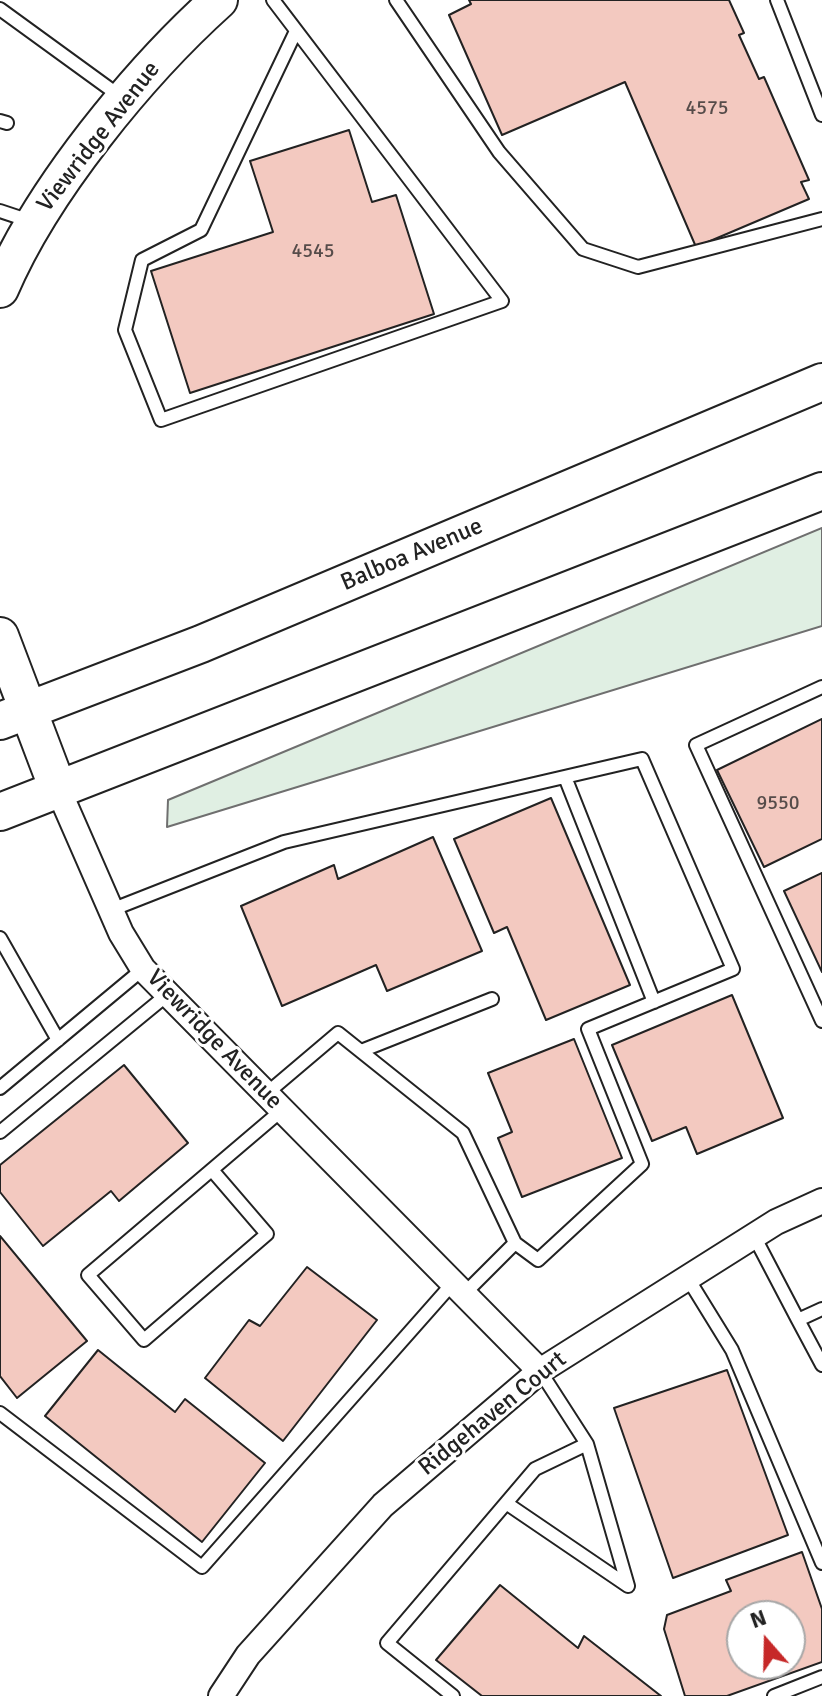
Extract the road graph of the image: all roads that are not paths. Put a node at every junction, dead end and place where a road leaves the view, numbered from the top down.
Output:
1 (219, 0) edge
2 (273, 0) edge
3 (396, 0) edge
4 (777, 0) edge
5 (0, 9) edge
6 (296, 31) junction
7 (124, 99) junction
8 (822, 115) edge
9 (17, 217) edge
10 (822, 219) edge
11 (4, 269) edge
12 (822, 382) edge
13 (822, 491) edge
14 (0, 636) edge
15 (822, 687) edge
16 (13, 716) edge
17 (565, 777) junction
18 (58, 789) junction
19 (0, 812) edge
20 (111, 910) junction
21 (0, 938) edge
22 (143, 969) junction
23 (168, 994) junction
24 (492, 999) dead end
25 (654, 1002) junction
26 (822, 1021) edge
27 (58, 1040) junction
28 (361, 1051) junction
29 (0, 1088) edge
30 (274, 1102) junction
31 (0, 1132) edge
32 (212, 1170) junction
33 (822, 1201) edge
34 (754, 1236) junction
35 (515, 1243) junction
36 (687, 1277) junction
37 (458, 1288) junction
38 (822, 1309) edge
39 (798, 1320) junction
40 (822, 1365) edge
41 (540, 1371) junction
42 (0, 1413) edge
43 (587, 1444) junction
44 (506, 1503) junction
45 (822, 1563) edge
46 (822, 1677) edge
47 (221, 1696) edge
48 (453, 1696) edge
49 (774, 1696) edge

1 - 7 main road, Viewridge Avenue
2 - 6 lane
3 - 10 lane
4 - 8 lane
5 - 7 lane
6 - 6 lane
7 - 9 main road, Viewridge Avenue
9 - 11 main road, Viewridge Avenue
12 - 16 main road, Balboa Avenue
13 - 18 main road
14 - 16 main road, Viewridge Avenue
15 - 26 lane
16 - 18 main road, Viewridge Avenue
17 - 20 lane
17 - 25 lane
17 - 25 lane
18 - 19 main road
18 - 20 street, Viewridge Avenue
20 - 22 street, Viewridge Avenue
21 - 27 lane
22 - 23 street, Viewridge Avenue
22 - 27 lane
23 - 30 street, Viewridge Avenue
23 - 31 lane
24 - 28 lane
25 - 35 lane
27 - 29 lane
28 - 30 lane
28 - 35 lane
30 - 32 lane
30 - 37 street, Viewridge Avenue
32 - 32 lane
33 - 34 street, Ridgehaven Court
34 - 36 street, Ridgehaven Court
34 - 39 lane
35 - 37 lane
36 - 41 street, Ridgehaven Court
36 - 45 lane
37 - 41 street, Viewridge Avenue
37 - 42 lane
38 - 39 lane
39 - 40 lane
41 - 43 lane
41 - 47 street, Ridgehaven Court
43 - 44 lane
43 - 44 lane
44 - 48 lane
46 - 49 lane

